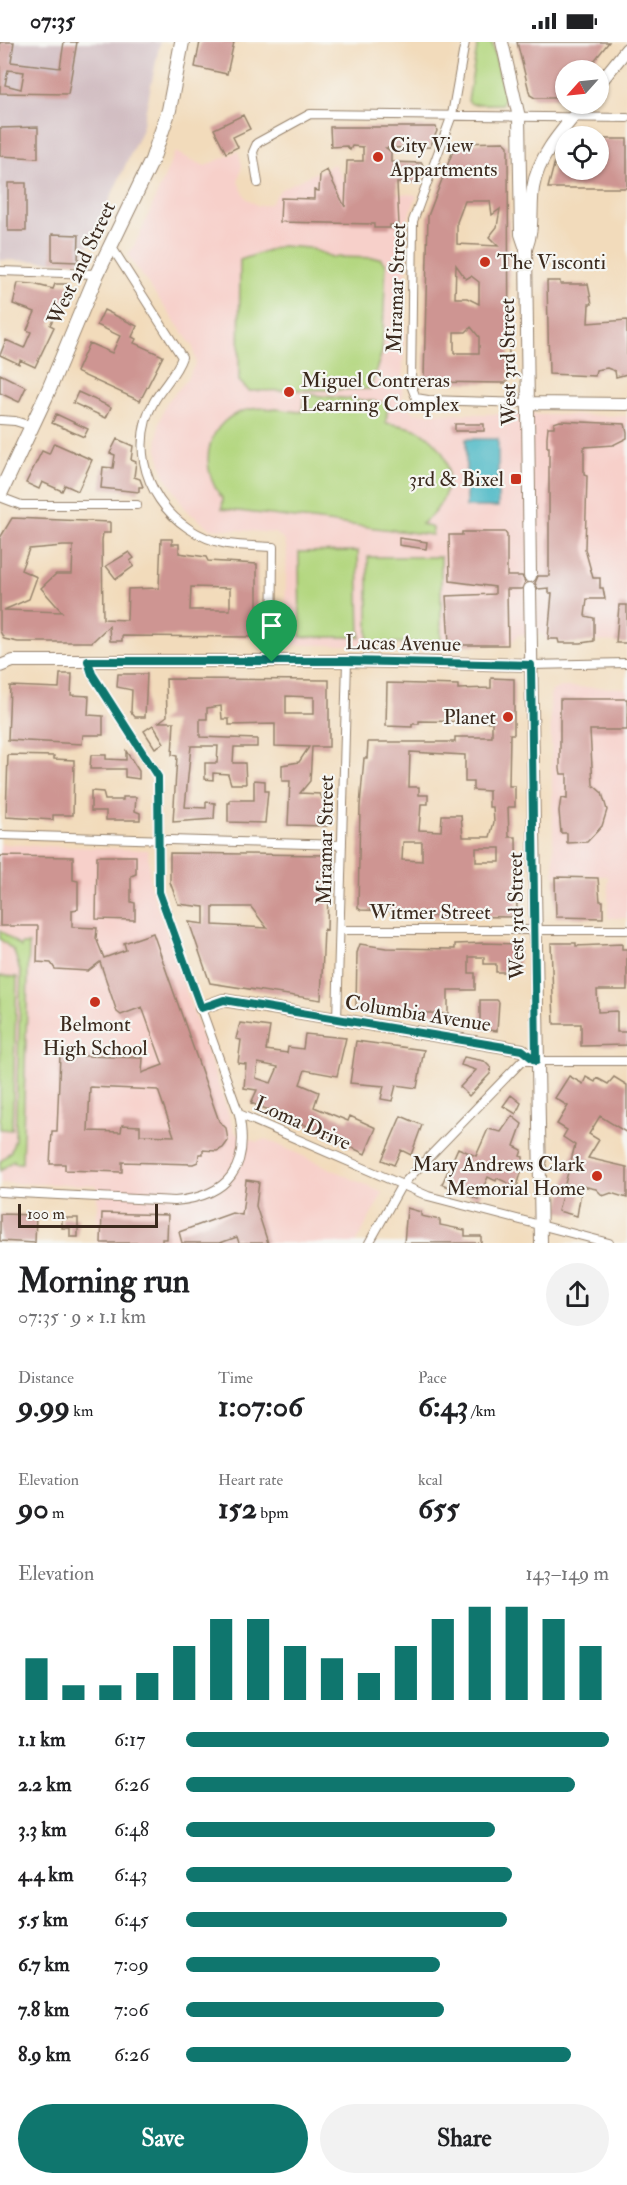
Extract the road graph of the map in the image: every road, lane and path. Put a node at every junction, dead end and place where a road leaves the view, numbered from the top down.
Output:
1 (182, 42) edge
2 (465, 42) edge
3 (502, 42) edge
4 (627, 49) edge
5 (609, 71) edge
6 (576, 114) edge
7 (452, 116) junction
8 (519, 117) junction
9 (573, 117) junction
10 (627, 118) edge
11 (258, 183) dead end
12 (111, 246) junction
13 (526, 249) junction
14 (0, 271) edge
15 (97, 274) junction
16 (529, 403) junction
17 (627, 404) edge
18 (0, 420) edge
19 (32, 426) junction
20 (0, 496) edge
21 (137, 505) dead end
22 (530, 576) dead end
23 (530, 589) dead end
24 (88, 661) junction
25 (347, 661) junction
26 (272, 662) junction
27 (627, 663) edge
28 (531, 665) junction
29 (0, 666) edge
30 (0, 835) edge
31 (157, 838) junction
32 (342, 845) junction
33 (341, 930) junction
34 (627, 930) edge
35 (536, 931) junction
36 (201, 1008) junction
37 (337, 1020) junction
38 (536, 1061) junction
39 (627, 1061) edge
40 (239, 1114) junction
41 (401, 1186) junction
42 (0, 1192) edge
43 (540, 1226) junction
44 (369, 1243) edge
45 (541, 1243) edge
46 (609, 1243) edge

1 - 12 main road, West 2nd Street
2 - 7 street, Miramar Street
3 - 8 main road, West 3rd Street
4 - 5 main road
6 - 9 main road
7 - 8 street
7 - 11 street
7 - 16 street, Miramar Street
8 - 9 street
8 - 13 main road, West 3rd Street
9 - 10 street
9 - 13 main road
12 - 15 main road, West 2nd Street
12 - 26 street
13 - 16 main road, West 3rd Street
14 - 15 street
15 - 19 main road, West 2nd Street
16 - 17 main road
16 - 22 main road, West 3rd Street
18 - 19 street
19 - 20 main road, West 2nd Street
20 - 21 street
23 - 28 main road, West 3rd Street
24 - 26 main road, Lucas Avenue
24 - 29 main road, Lucas Avenue
24 - 31 street
25 - 26 main road, Lucas Avenue
25 - 28 main road, Lucas Avenue
25 - 32 street, Miramar Street
27 - 28 street, Lucas Avenue
28 - 35 main road, West 3rd Street
30 - 31 street
31 - 32 street
31 - 36 street
32 - 33 street, Miramar Street
33 - 35 street, Witmer Street
33 - 37 street, Miramar Street
34 - 35 street, Witmer Street
35 - 38 main road, West 3rd Street
36 - 37 main road, Columbia Avenue
36 - 40 street
37 - 38 main road, Columbia Avenue
38 - 39 street, Columbia Avenue
38 - 41 street
38 - 43 main road, West 3rd Street
40 - 41 street, Loma Drive
40 - 42 street, Loma Drive
41 - 43 street, Loma Drive
41 - 44 street
43 - 45 main road, West 3rd Street
43 - 46 street, Loma Drive

